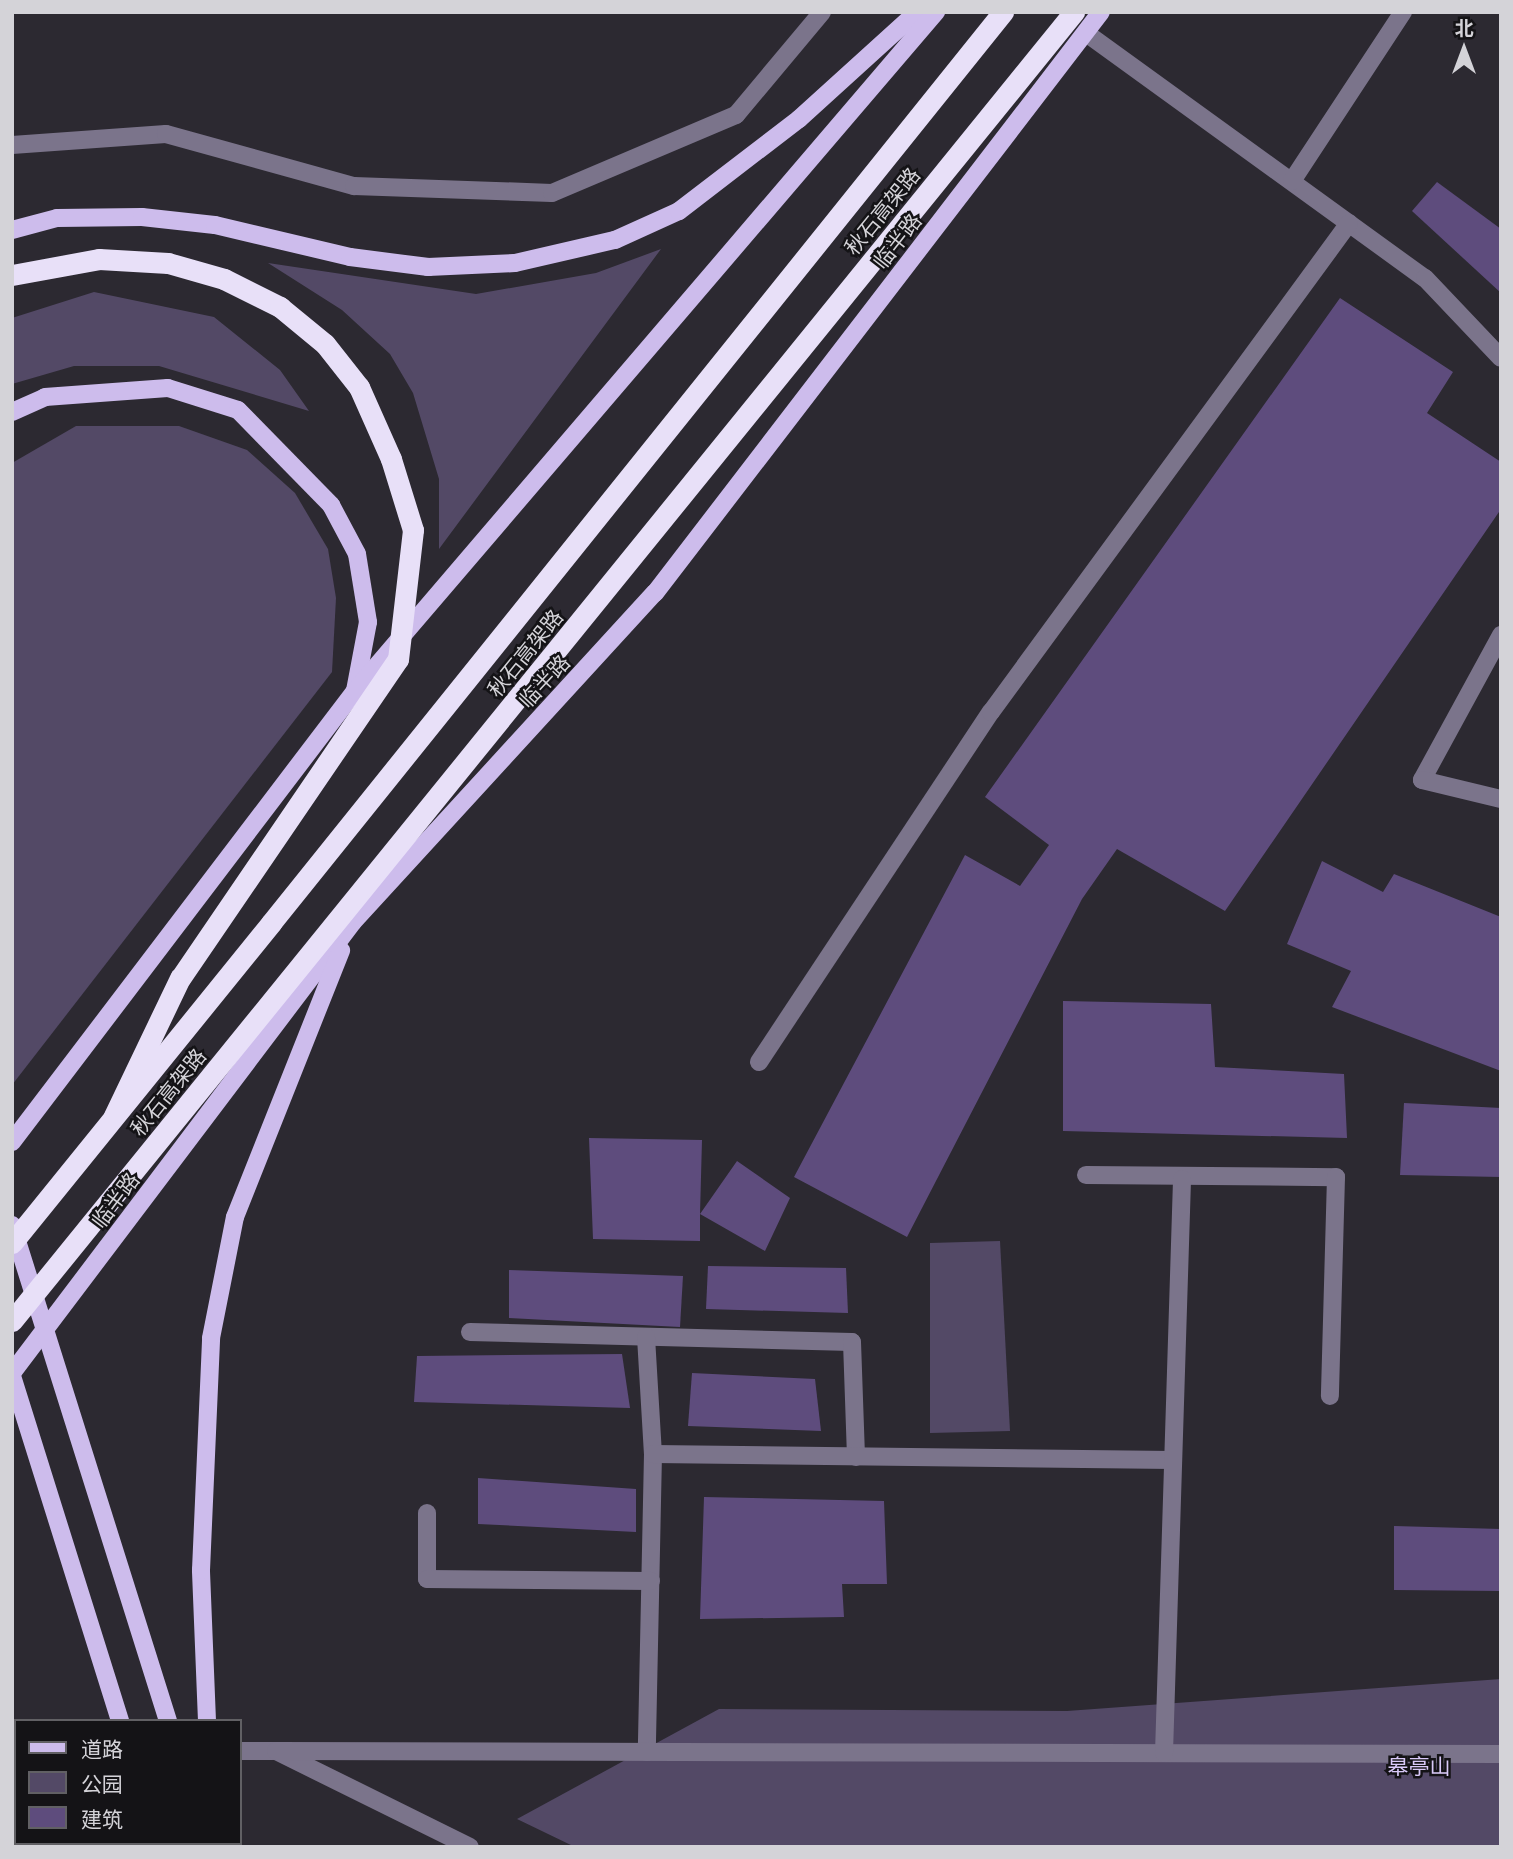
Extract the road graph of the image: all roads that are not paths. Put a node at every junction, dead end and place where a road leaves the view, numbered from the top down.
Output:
1 (821, 12) edge
2 (917, 12) edge
3 (936, 12) edge
4 (1003, 12) edge
5 (1074, 12) edge
6 (1101, 12) edge
7 (1403, 12) edge
8 (1086, 33) junction
9 (12, 145) edge
10 (1292, 181) junction
11 (1349, 223) junction
12 (12, 230) edge
13 (12, 275) edge
14 (1501, 358) edge
15 (12, 412) edge
16 (1501, 635) edge
17 (355, 691) junction
18 (1501, 799) edge
19 (353, 922) junction
20 (759, 1062) dead end
21 (114, 1116) junction
22 (12, 1142) edge
23 (1086, 1175) dead end
24 (1181, 1179) junction
25 (12, 1225) edge
26 (12, 1243) edge
27 (12, 1321) edge
28 (470, 1332) dead end
29 (646, 1337) junction
30 (12, 1375) edge
31 (1330, 1396) dead end
32 (653, 1454) junction
33 (856, 1457) junction
34 (1173, 1460) junction
35 (427, 1513) dead end
36 (651, 1581) junction
37 (119, 1719) edge
38 (168, 1719) edge
39 (207, 1719) edge
40 (242, 1751) edge
41 (276, 1751) junction
42 (647, 1752) junction
43 (1164, 1753) junction
44 (1501, 1754) edge
45 (470, 1847) edge

1 - 9 street
2 - 12 main road
3 - 17 main road
4 - 21 highway, 秋石高架路, bridge
5 - 27 highway, 秋石高架路, bridge
6 - 8 main road, 临半路
7 - 10 street
8 - 10 street
8 - 19 main road, 临半路
10 - 11 street
11 - 14 street
11 - 20 street
13 - 21 highway, bridge
15 - 17 main road
16 - 18 street
17 - 22 main road
19 - 30 main road, 临半路
19 - 39 main road
21 - 26 highway, 秋石高架路, bridge
23 - 24 street
24 - 31 street
24 - 34 street
25 - 38 main road, bridge
28 - 29 street
29 - 32 street
29 - 33 street
30 - 37 main road
32 - 33 street
32 - 36 street
33 - 34 street
34 - 43 street
35 - 36 street
36 - 42 street
40 - 41 street
41 - 42 street
41 - 45 street
42 - 43 street
43 - 44 street

